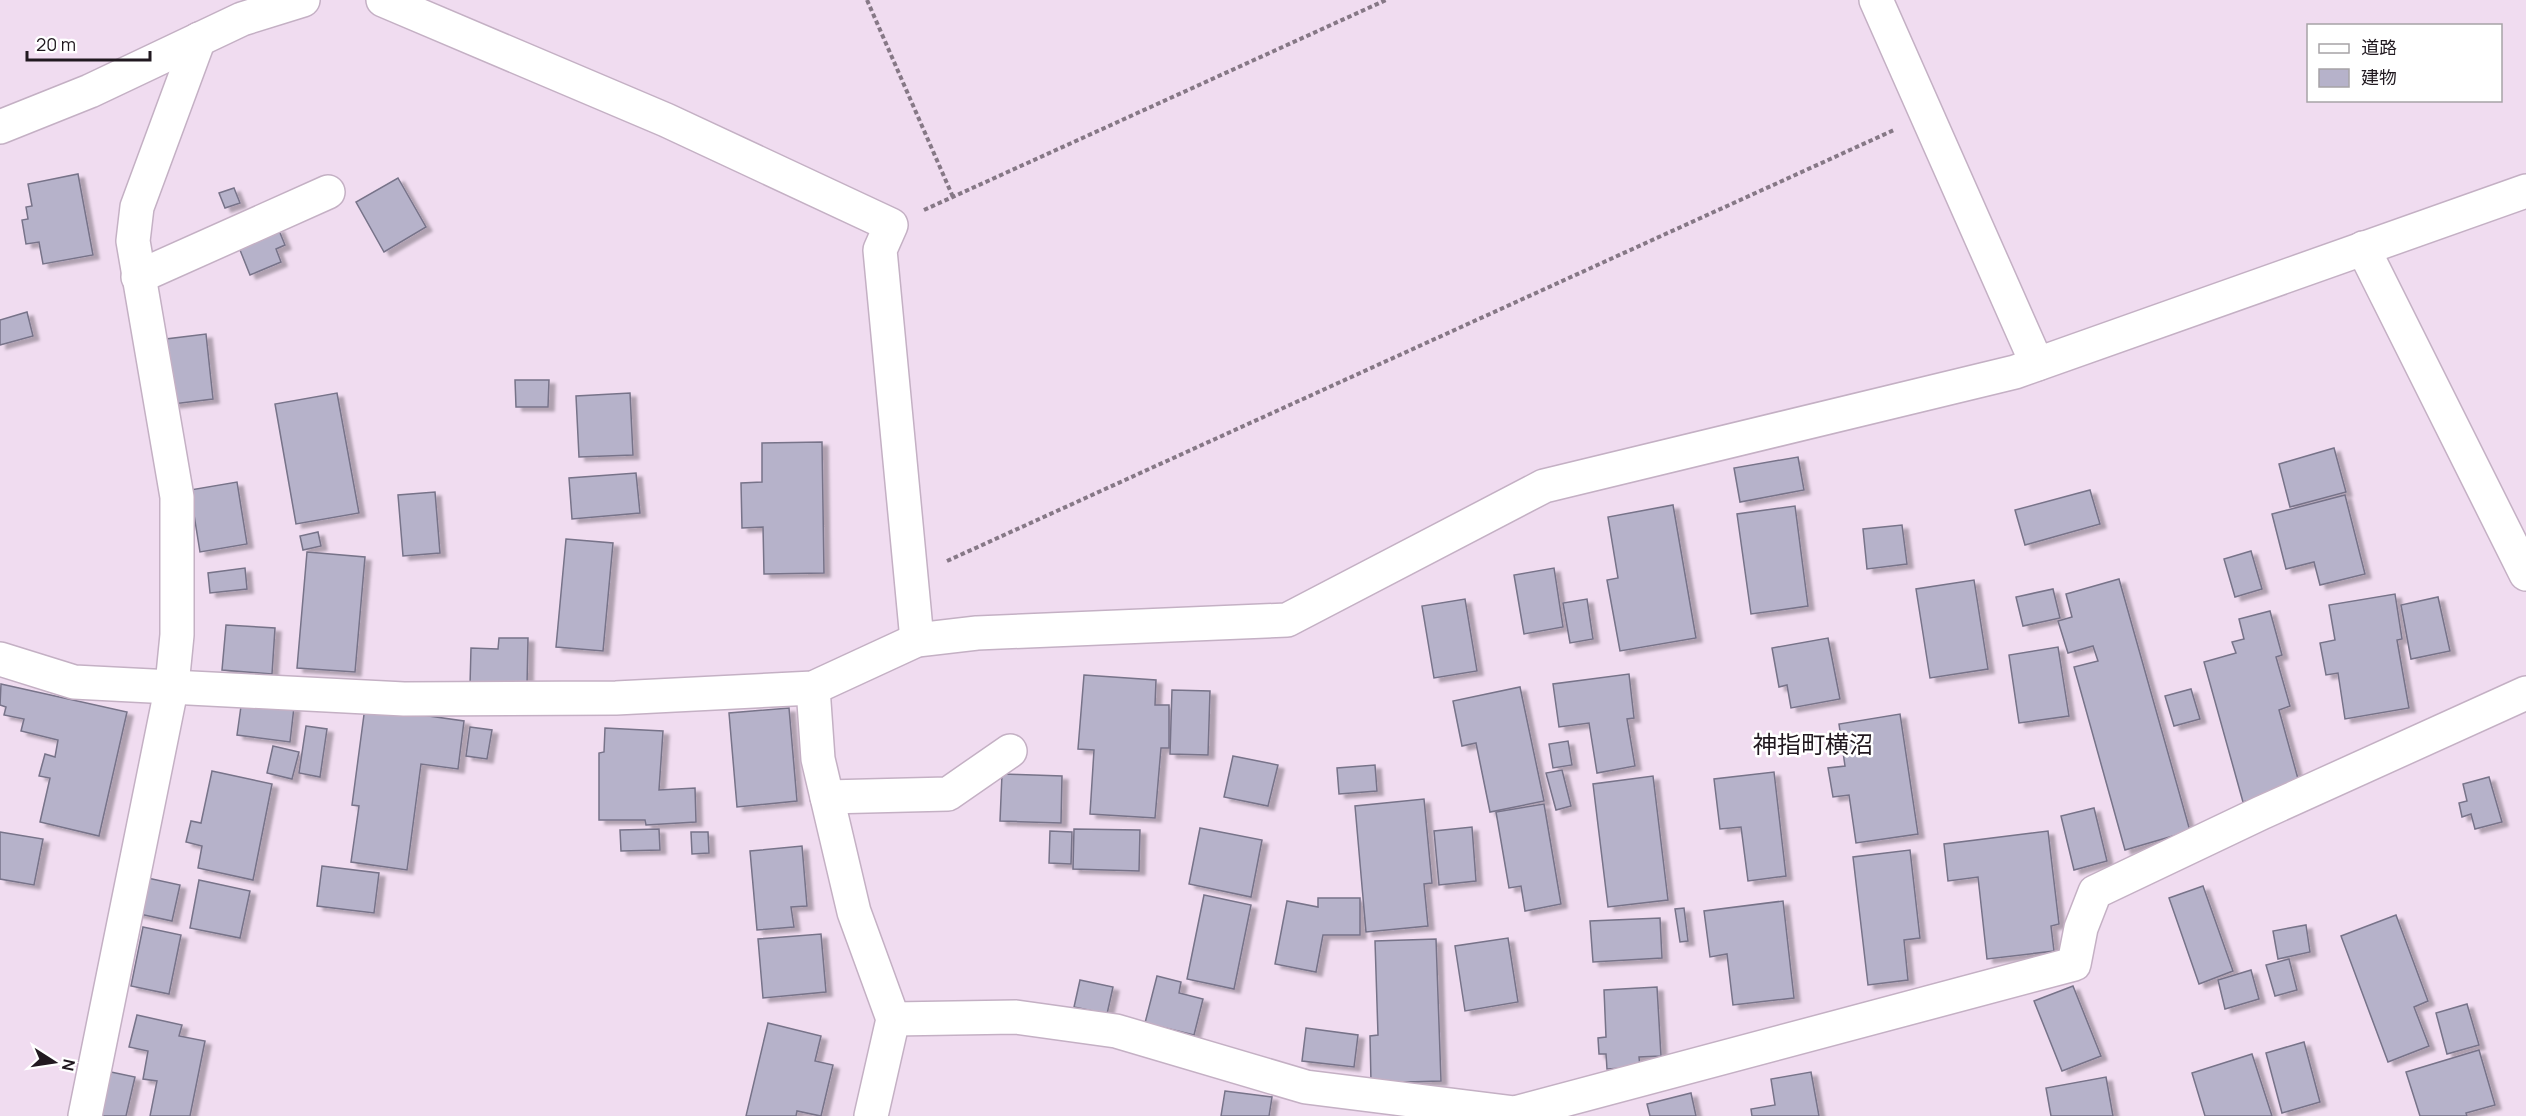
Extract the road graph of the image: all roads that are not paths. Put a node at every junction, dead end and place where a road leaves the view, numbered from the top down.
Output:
1 (303, 0) edge
2 (383, 0) edge
3 (1885, 3) edge
4 (200, 39) junction
5 (0, 127) edge
6 (2526, 191) edge
7 (328, 192) dead end
8 (2363, 248) junction
9 (138, 277) junction
10 (2037, 364) junction
11 (2526, 574) edge
12 (917, 640) junction
13 (0, 659) edge
14 (172, 686) junction
15 (813, 688) junction
16 (2526, 693) edge
17 (1010, 751) dead end
18 (827, 797) junction
19 (893, 1018) junction
20 (1515, 1115) edge
21 (85, 1116) edge
22 (872, 1116) edge

1 - 4 street
2 - 12 street
3 - 10 street
4 - 5 street
4 - 9 street
6 - 8 street
7 - 9 street
8 - 10 street
8 - 11 street
9 - 14 street
10 - 12 street
12 - 15 street
13 - 14 street
14 - 15 street
14 - 21 street
15 - 18 street
16 - 20 street
17 - 18 street
18 - 19 street
19 - 20 street
19 - 22 street

